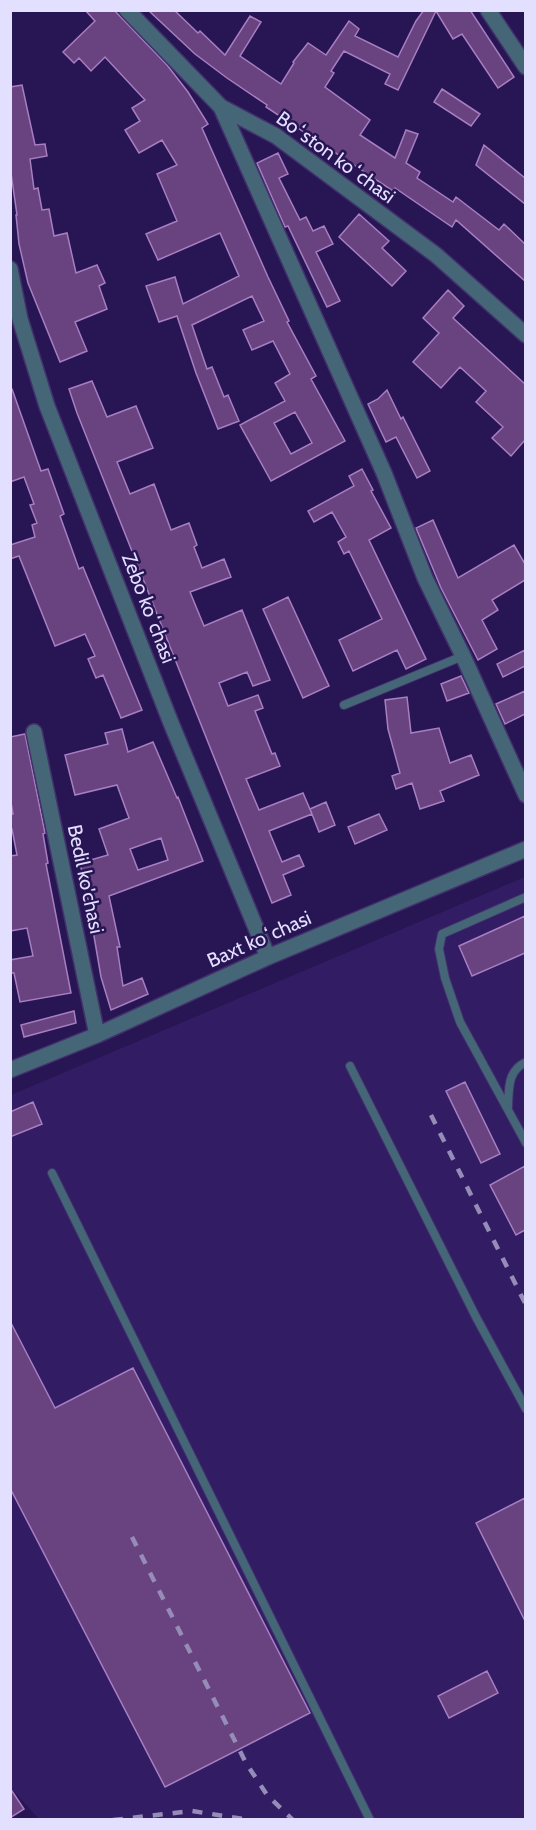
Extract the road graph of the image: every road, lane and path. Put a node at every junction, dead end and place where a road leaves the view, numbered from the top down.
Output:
1 (127, 10) edge
2 (493, 12) edge
3 (525, 68) edge
4 (221, 107) junction
5 (10, 269) edge
6 (525, 335) edge
7 (463, 656) junction
8 (344, 705) dead end
9 (34, 732) dead end
10 (525, 795) edge
11 (525, 849) edge
12 (525, 897) edge
13 (268, 957) junction
14 (97, 1035) junction
15 (525, 1062) edge
16 (350, 1066) dead end
17 (10, 1070) edge
18 (507, 1109) junction
19 (525, 1143) edge
20 (52, 1173) dead end
21 (525, 1409) edge
22 (370, 1820) edge

1 - 4 street, Boʻston koʻchasi
2 - 3 street
4 - 6 street, Boʻston koʻchasi
4 - 7 street
5 - 13 street, Zebo koʻchasi
7 - 8 lane
7 - 10 street
9 - 14 street, Bedil ko'chasi
11 - 13 street, Baxt koʻchasi
12 - 18 lane
13 - 14 street, Baxt koʻchasi
14 - 17 street, Baxt koʻchasi
15 - 18 lane
16 - 21 lane
18 - 19 lane
20 - 22 lane

